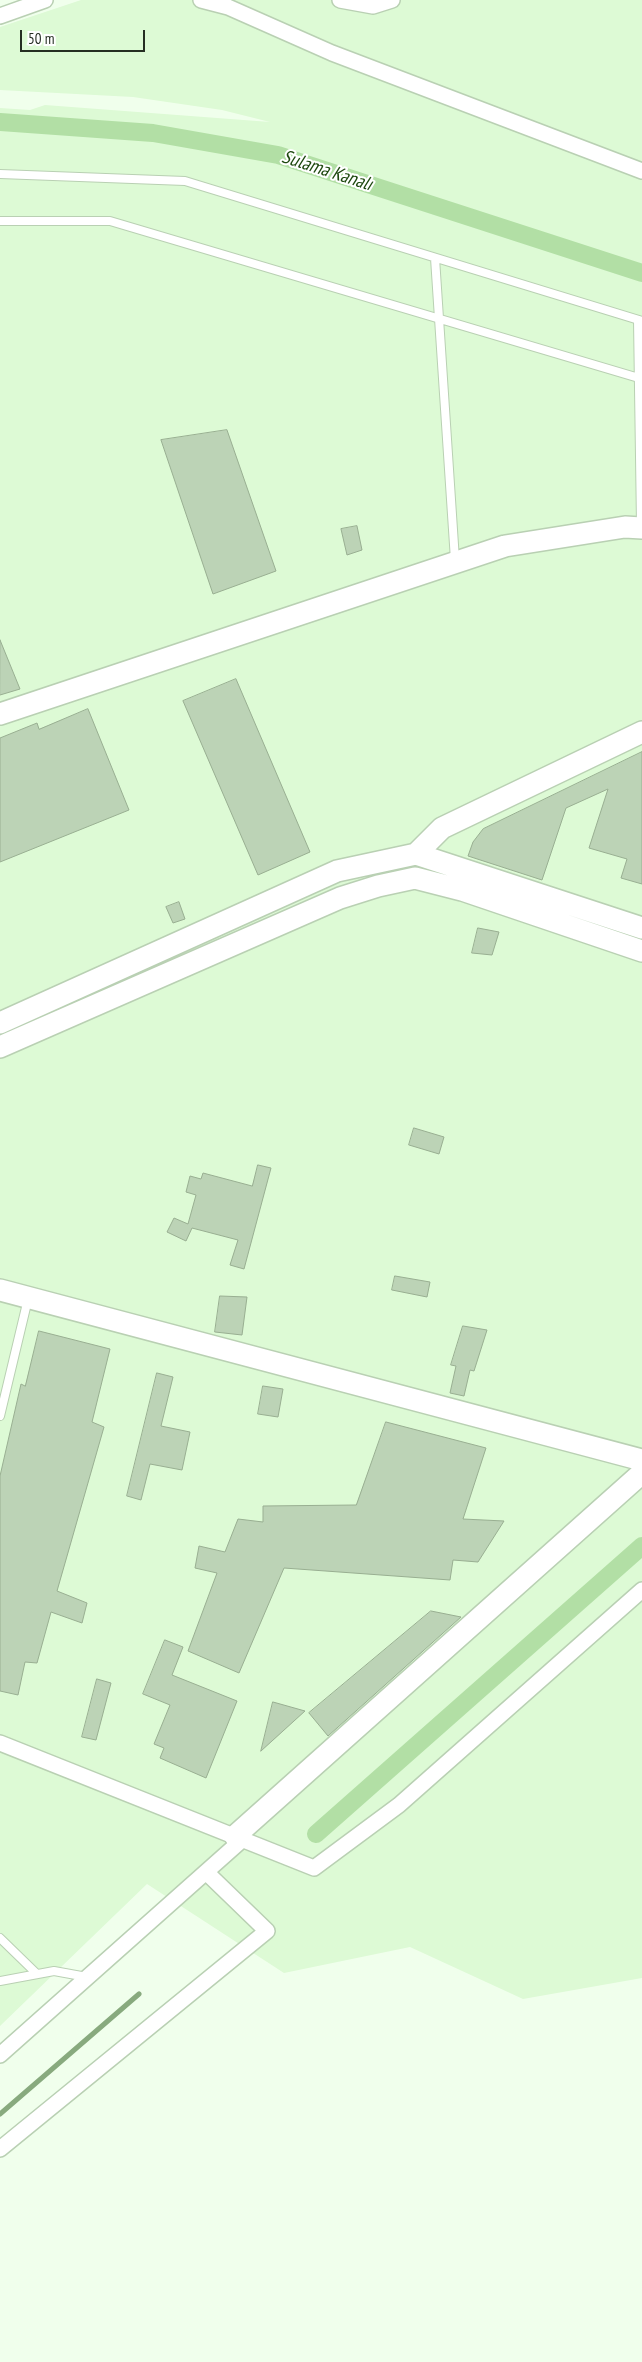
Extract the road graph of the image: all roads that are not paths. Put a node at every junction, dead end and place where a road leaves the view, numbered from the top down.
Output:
1 (45, 0) edge
2 (201, 0) edge
3 (340, 0) edge
4 (392, 0) edge
5 (0, 16) edge
6 (642, 171) edge
7 (0, 174) edge
8 (0, 221) edge
9 (435, 258) junction
10 (439, 319) junction
11 (640, 320) edge
12 (640, 379) edge
13 (641, 528) edge
14 (455, 562) junction
15 (0, 714) edge
16 (642, 732) edge
17 (416, 854) junction
18 (642, 928) edge
19 (642, 951) edge
20 (0, 1023) edge
21 (0, 1047) edge
22 (0, 1290) edge
23 (28, 1297) junction
24 (0, 1416) edge
25 (642, 1460) edge
26 (642, 1473) edge
27 (642, 1590) edge
28 (0, 1743) edge
29 (239, 1838) junction
30 (206, 1872) junction
31 (0, 1938) edge
32 (37, 1974) junction
33 (88, 1977) junction
34 (0, 1981) edge
35 (0, 2055) edge
36 (0, 2149) edge

1 - 5 street
2 - 6 street
3 - 4 street
7 - 9 lane
8 - 10 lane
9 - 10 lane
9 - 11 lane
10 - 12 lane
10 - 14 lane
11 - 12 lane
12 - 13 lane
13 - 14 street
14 - 15 street
16 - 17 street
17 - 18 street
17 - 20 street
19 - 21 street
22 - 23 street
23 - 24 lane
23 - 25 street
26 - 29 street
27 - 29 street
28 - 29 street
29 - 30 street
30 - 33 street
30 - 36 street
31 - 32 lane
32 - 33 lane
32 - 34 lane
33 - 35 street

